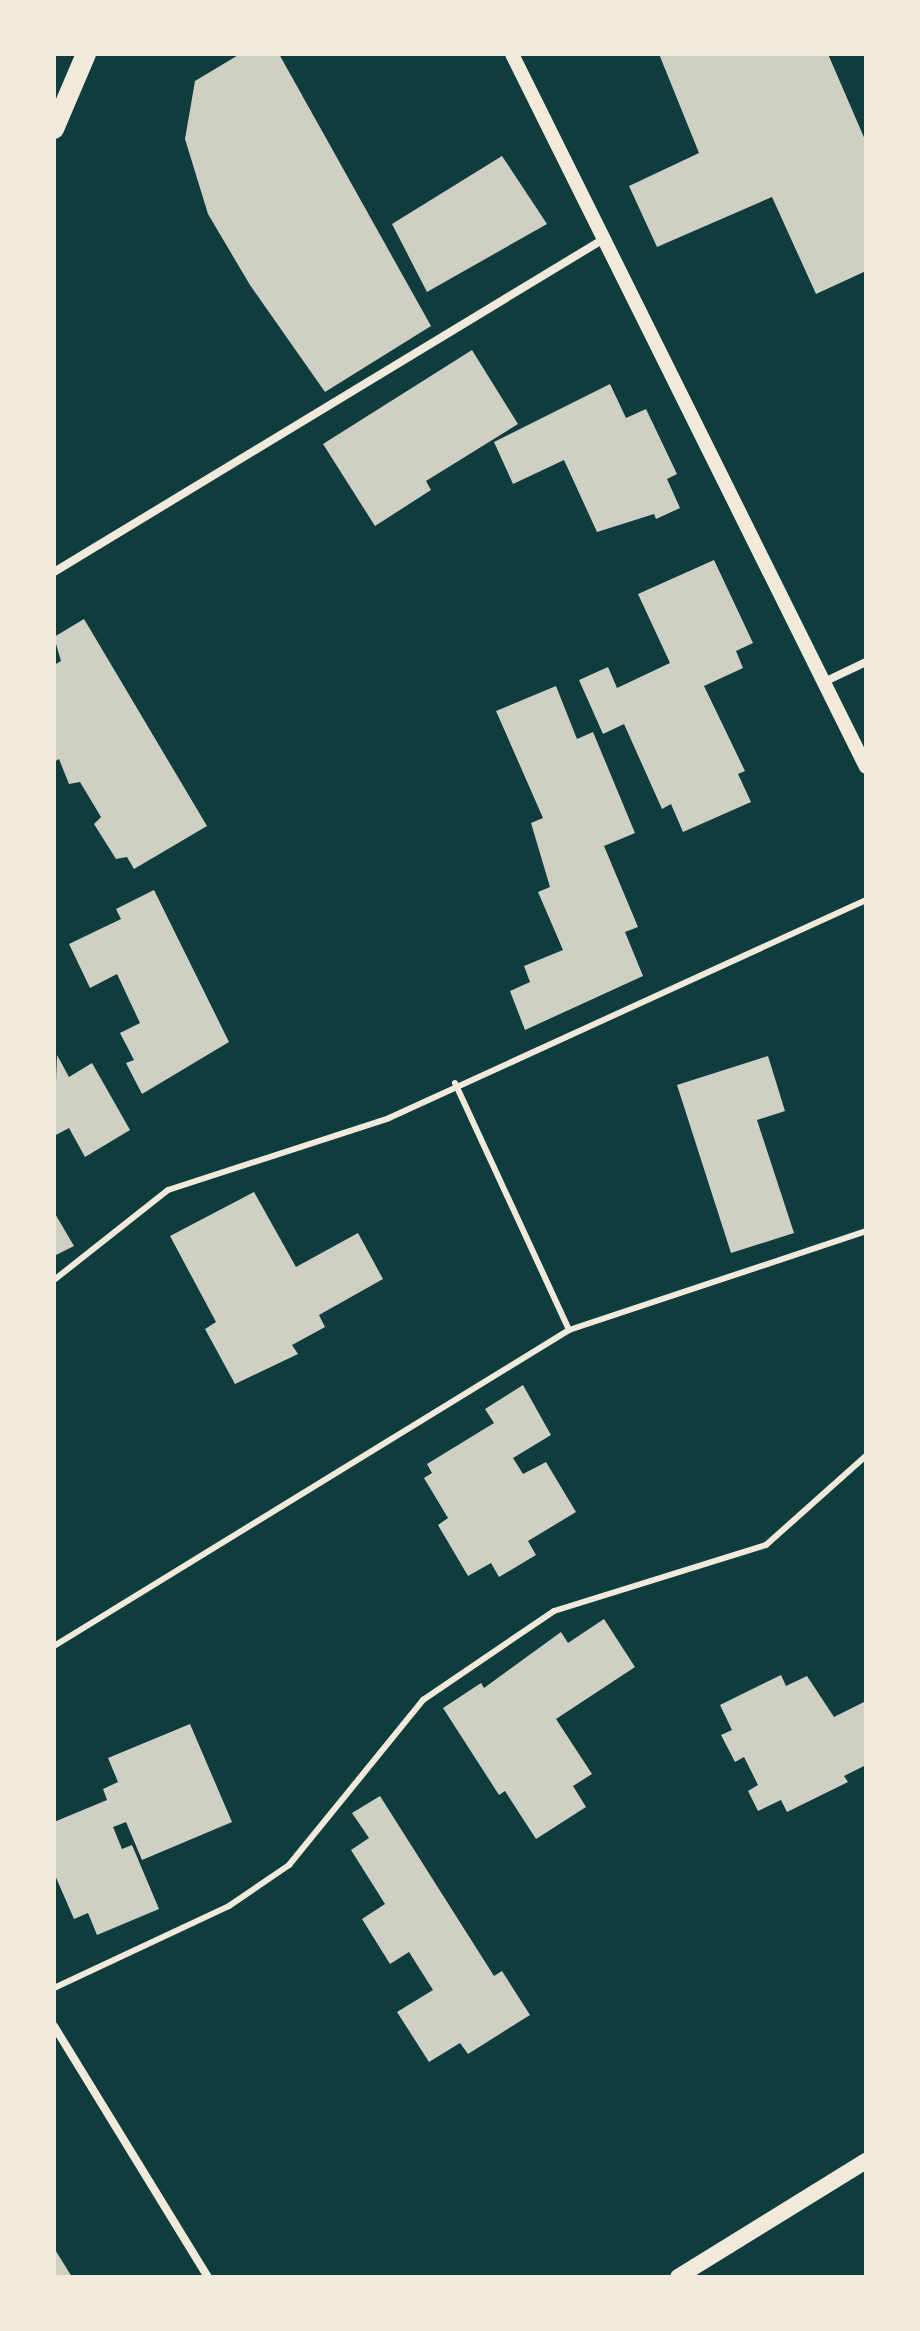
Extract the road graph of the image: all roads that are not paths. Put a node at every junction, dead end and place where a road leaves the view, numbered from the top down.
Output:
1 (86, 54) edge
2 (512, 54) edge
3 (54, 129) edge
4 (602, 240) junction
5 (54, 572) edge
6 (866, 662) edge
7 (826, 681) junction
8 (866, 767) edge
9 (866, 900) edge
10 (455, 1083) junction
11 (866, 1231) edge
12 (54, 1280) edge
13 (569, 1330) junction
14 (866, 1456) edge
15 (54, 1646) edge
16 (54, 1988) edge
17 (54, 2026) edge
18 (866, 2161) edge
19 (696, 2272) edge
20 (208, 2277) edge
21 (678, 2277) edge

1 - 3 main road
2 - 4 street
4 - 5 street
4 - 7 street
6 - 7 street
7 - 8 street
9 - 10 lane
10 - 12 lane
10 - 13 lane
11 - 13 lane
13 - 15 lane
14 - 16 lane
17 - 20 street
18 - 19 main road
19 - 21 main road

